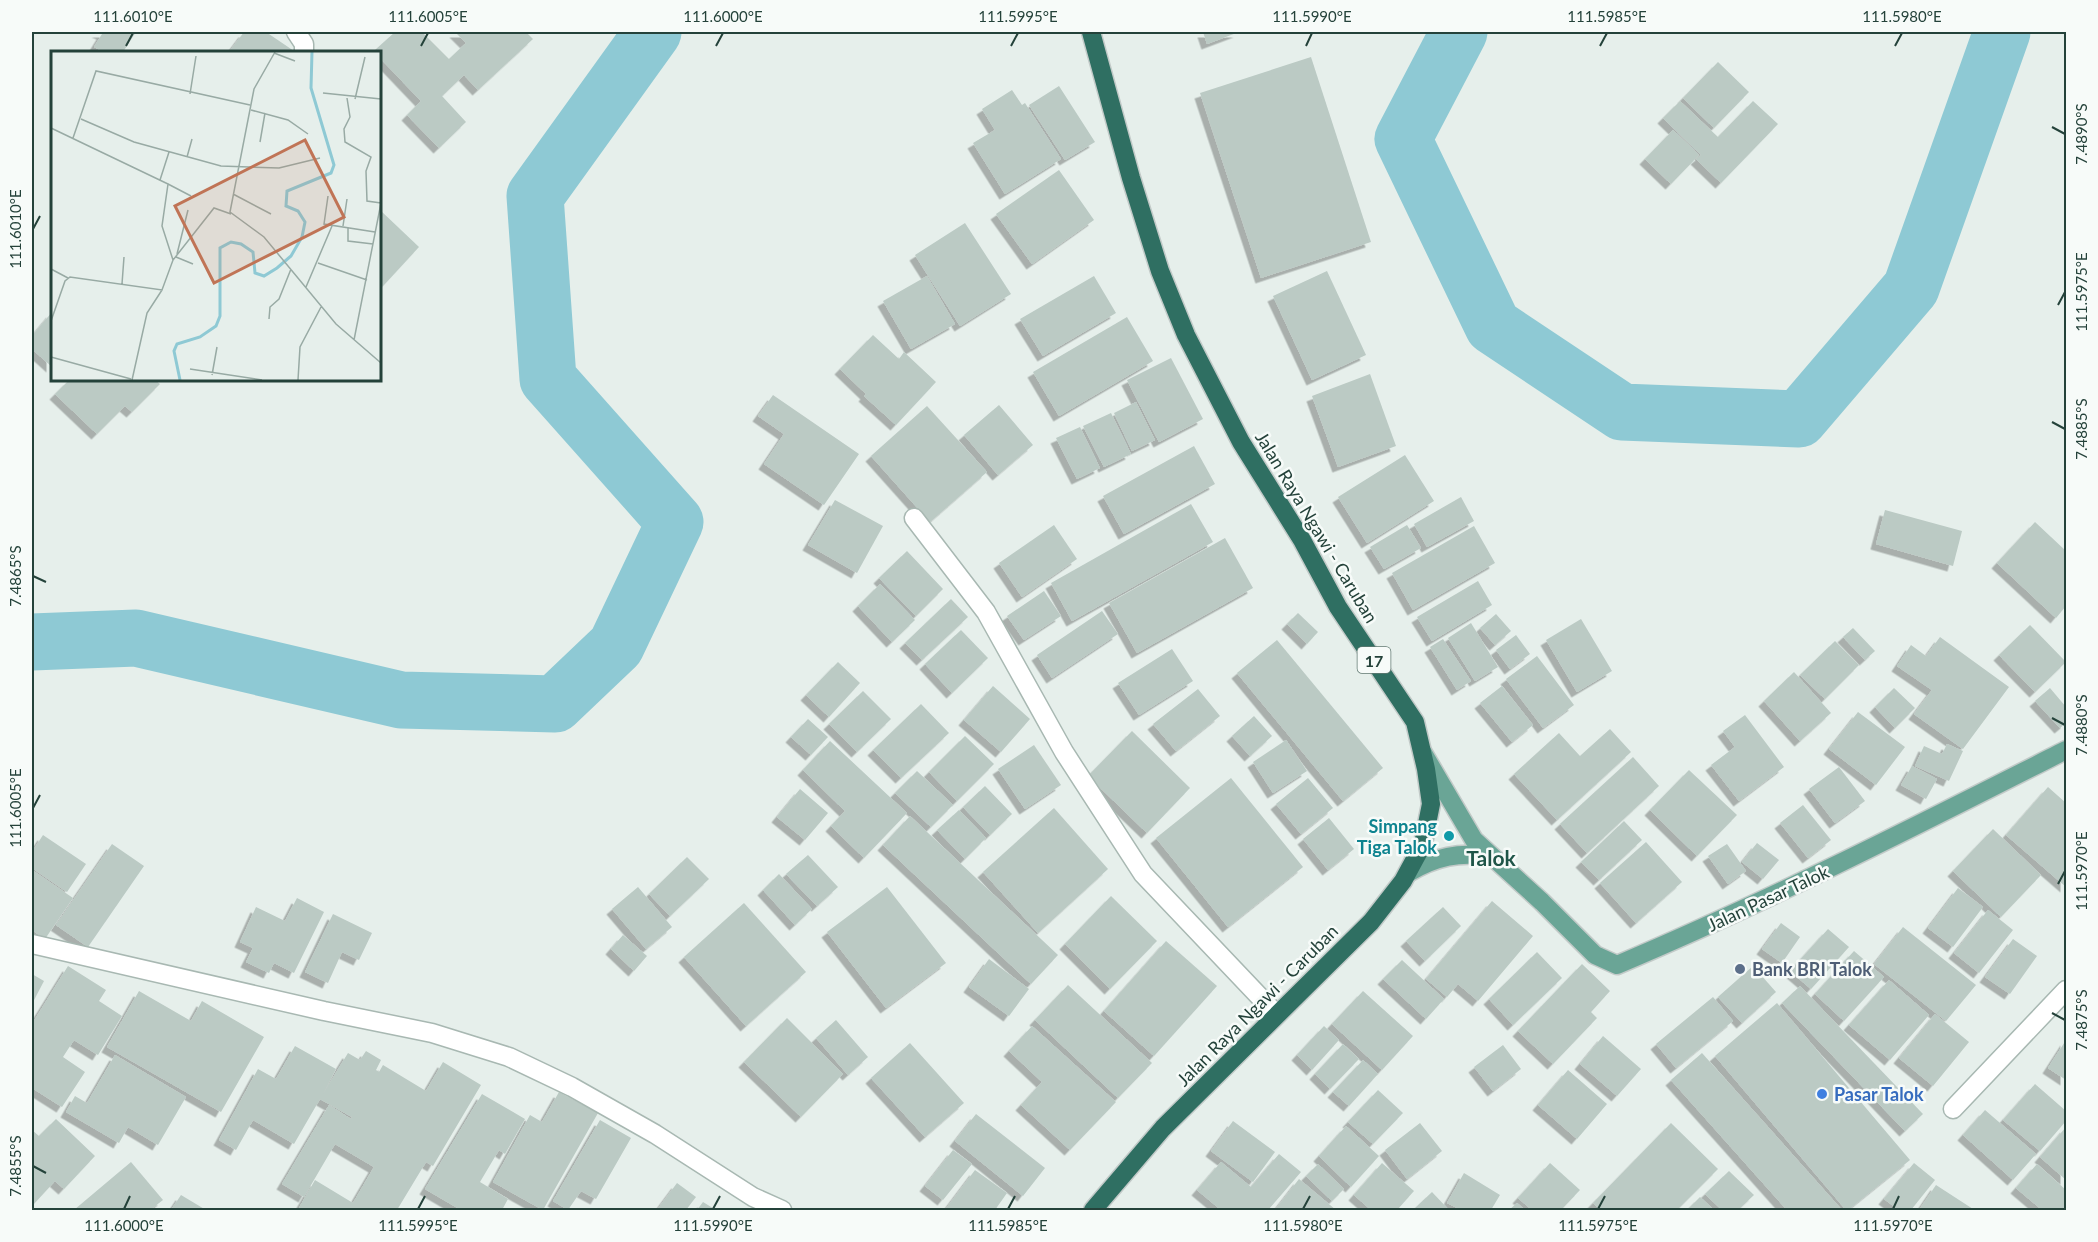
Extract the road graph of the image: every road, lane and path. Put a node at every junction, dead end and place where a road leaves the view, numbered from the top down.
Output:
1 (296, 32) edge
2 (1091, 32) edge
3 (304, 51) edge
4 (914, 518) dead end
5 (1421, 749) junction
6 (2067, 750) edge
7 (1491, 857) junction
8 (1408, 873) junction
9 (32, 944) edge
10 (2067, 990) edge
11 (1276, 1014) junction
12 (1953, 1109) dead end
13 (782, 1210) edge
14 (1092, 1210) edge

1 - 3 street
2 - 5 highway, Jalan Raya Ngawi - Caruban / 17
4 - 11 street
5 - 7 main road, Jalan Pasar Talok
5 - 8 highway, Jalan Raya Ngawi - Caruban / 17
6 - 7 main road, Jalan Pasar Talok
7 - 8 main road
8 - 11 highway, Jalan Raya Ngawi - Caruban / 17
9 - 13 street
10 - 12 street
11 - 14 highway, Jalan Raya Ngawi - Caruban / 17

